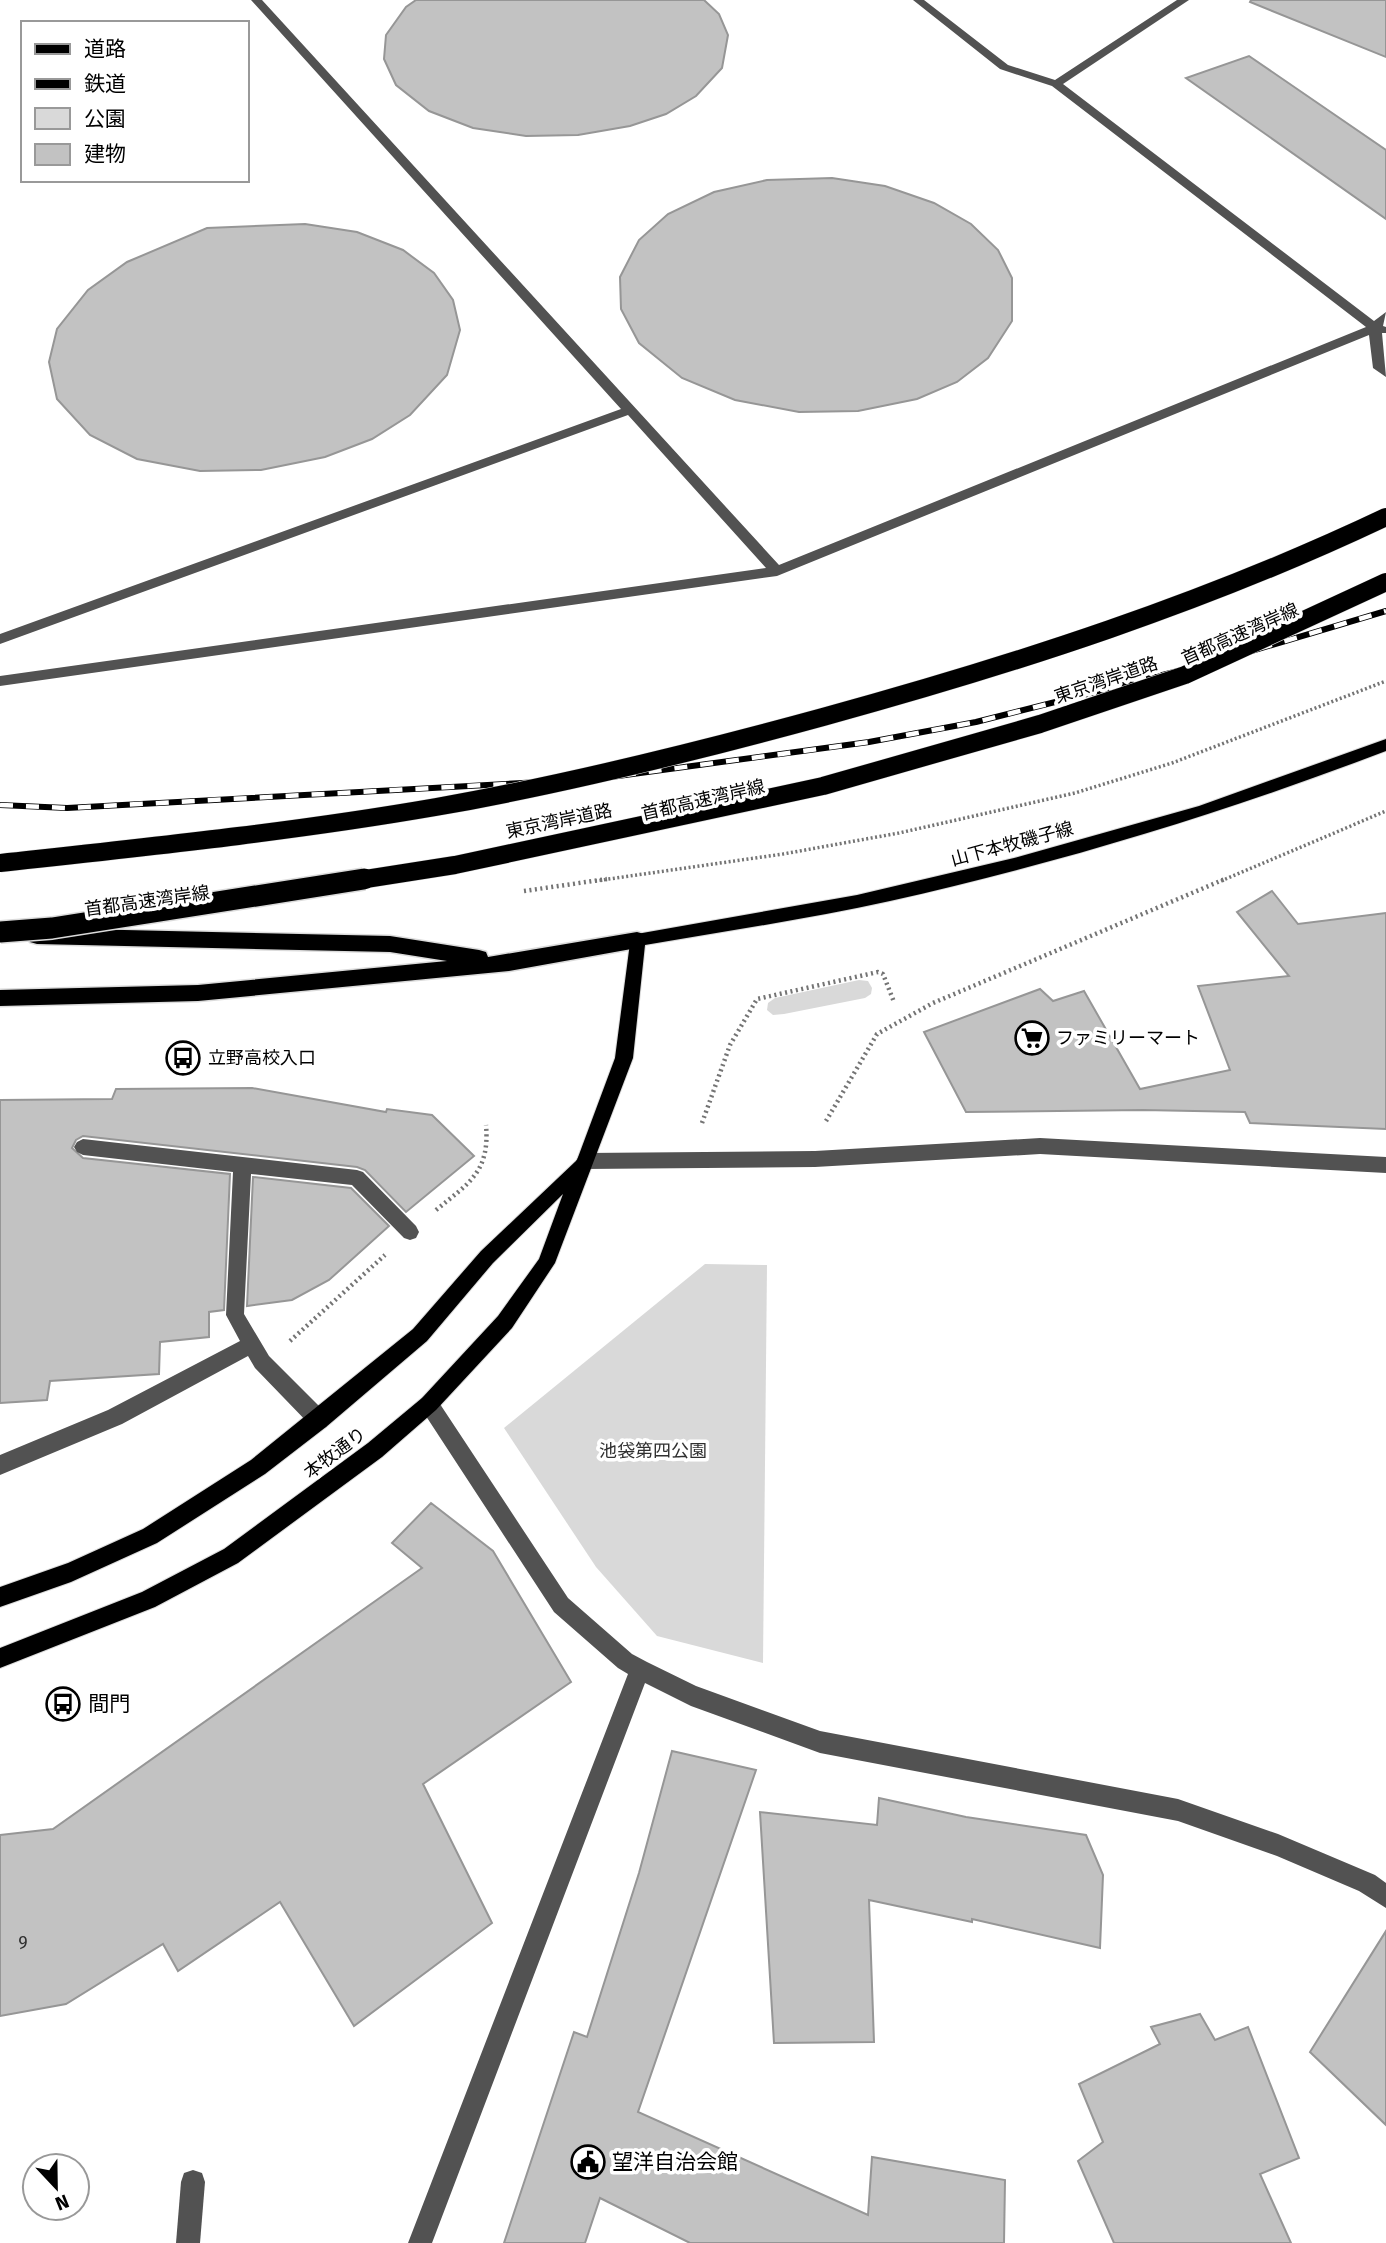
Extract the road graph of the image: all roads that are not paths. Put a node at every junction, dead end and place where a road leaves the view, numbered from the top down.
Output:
1 (256, 0) edge
2 (918, 0) edge
3 (1184, 0) edge
4 (1056, 84) junction
5 (1386, 316) edge
6 (1381, 329) edge
7 (1386, 373) edge
8 (630, 410) junction
9 (1386, 507) edge
10 (1386, 517) edge
11 (777, 571) junction
12 (1386, 582) edge
13 (1386, 591) edge
14 (0, 639) edge
15 (0, 681) edge
16 (1386, 745) edge
17 (0, 853) edge
18 (0, 863) edge
19 (0, 936) edge
20 (637, 940) junction
21 (509, 963) junction
22 (0, 998) edge
23 (83, 1147) dead end
24 (585, 1161) junction
25 (243, 1165) junction
26 (1386, 1165) edge
27 (410, 1232) road end
28 (252, 1344) junction
29 (429, 1404) junction
30 (319, 1420) junction
31 (0, 1465) edge
32 (0, 1597) edge
33 (0, 1658) edge
34 (640, 1669) junction
35 (1386, 1897) edge
36 (193, 2182) dead end
37 (188, 2243) edge
38 (420, 2243) edge

1 - 8 street
2 - 4 street
3 - 4 street
4 - 6 street
5 - 6 street
6 - 7 street
6 - 11 street
8 - 11 street
8 - 14 street
9 - 17 highway
10 - 18 highway, bridge
11 - 15 street
12 - 19 highway, 東京湾岸道路, bridge
13 - 19 highway, 首都高速湾岸線
16 - 20 main road, 山下本牧磯子線
19 - 21 highway
20 - 21 highway
20 - 24 main road, 本牧通り
21 - 22 highway
23 - 25 street
24 - 26 street
24 - 29 main road, 本牧通り
24 - 30 main road, 本牧通り
25 - 27 street
25 - 28 street
28 - 30 street
28 - 31 street
29 - 33 main road, 本牧通り
29 - 34 street
30 - 32 main road, 本牧通り
34 - 35 street
34 - 38 street
36 - 37 street

